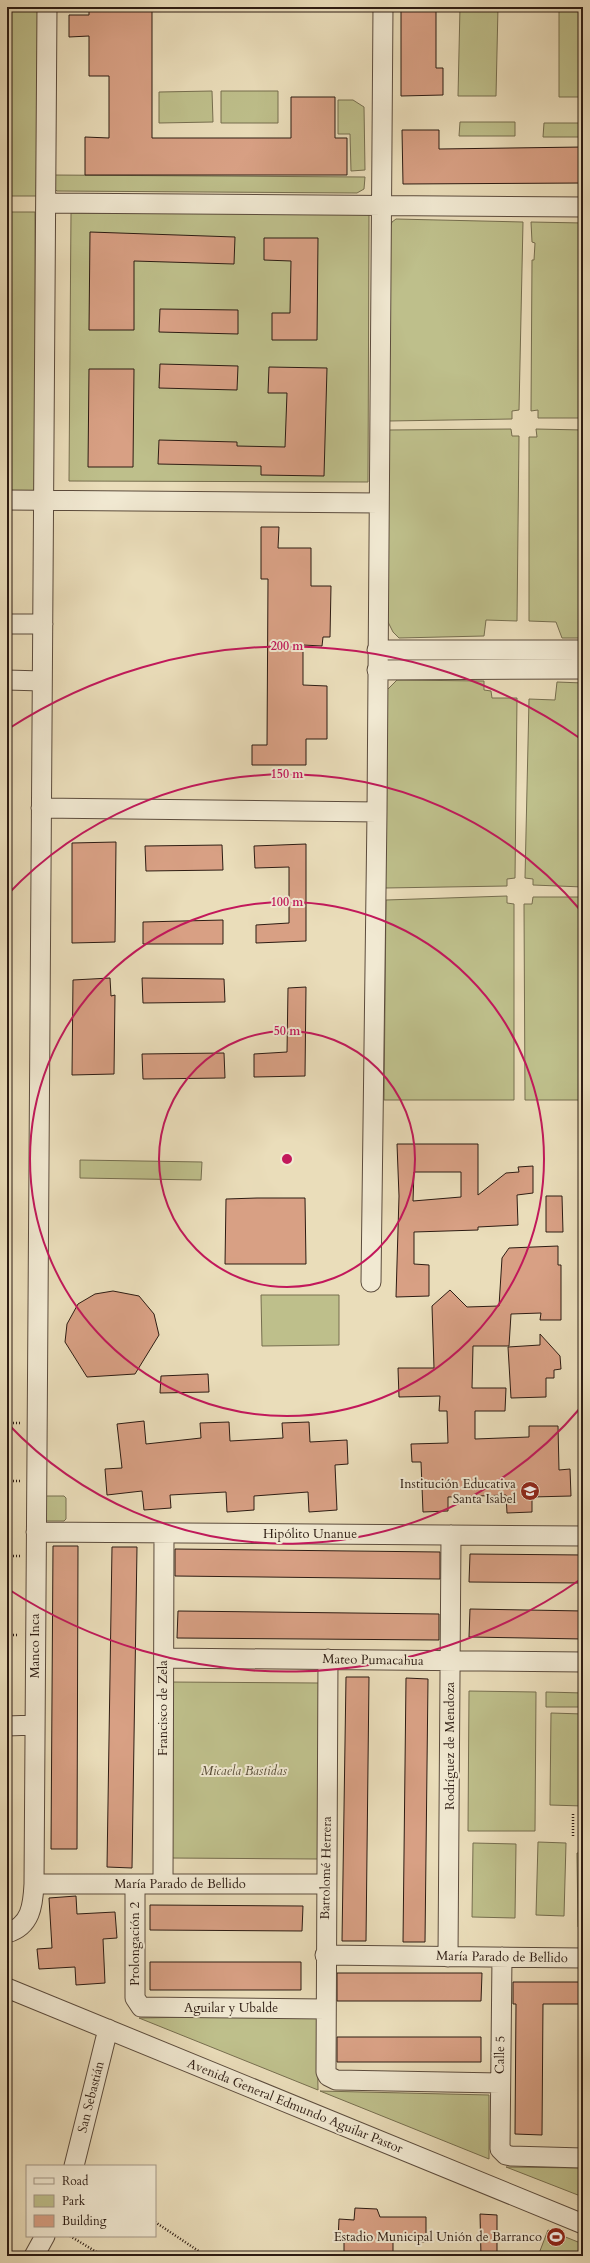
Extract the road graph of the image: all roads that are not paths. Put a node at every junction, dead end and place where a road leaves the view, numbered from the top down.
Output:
1 (47, 7) edge
2 (383, 7) edge
3 (46, 203) junction
4 (382, 205) junction
5 (583, 207) edge
6 (7, 500) edge
7 (44, 500) junction
8 (379, 502) junction
9 (7, 624) edge
10 (43, 624) junction
11 (377, 650) junction
12 (583, 650) edge
13 (583, 669) edge
14 (377, 670) junction
15 (7, 680) edge
16 (42, 681) junction
17 (41, 808) junction
18 (377, 812) junction
19 (371, 1282) dead end
20 (36, 1532) junction
21 (164, 1533) junction
22 (451, 1535) junction
23 (583, 1536) edge
24 (164, 1658) junction
25 (328, 1659) junction
26 (450, 1661) junction
27 (583, 1662) edge
28 (35, 1725) junction
29 (7, 1726) edge
30 (34, 1884) junction
31 (135, 1884) junction
32 (163, 1884) junction
33 (326, 1884) junction
34 (7, 1933) edge
35 (326, 1955) junction
36 (448, 1957) junction
37 (502, 1958) junction
38 (583, 1958) edge
39 (7, 1988) edge
40 (138, 2004) joint
41 (325, 2009) junction
42 (108, 2029) junction
43 (500, 2083) junction
44 (583, 2158) edge
45 (74, 2165) edge
46 (583, 2224) edge
47 (44, 2237) edge
48 (34, 2256) edge

1 - 3 street, Manco Inca
2 - 4 street
3 - 4 street
3 - 7 street, Manco Inca
4 - 5 street
4 - 8 street
6 - 7 street
7 - 8 street
7 - 10 street, Manco Inca
8 - 11 street
9 - 10 street
10 - 16 street, Manco Inca
11 - 12 street
11 - 14 street
13 - 14 street
14 - 18 street
15 - 16 street
16 - 17 street, Manco Inca
17 - 18 street
17 - 20 street, Manco Inca
18 - 19 street
20 - 21 street, Hipólito Unanue
20 - 28 street, Manco Inca
21 - 22 street, Hipólito Unanue
21 - 24 street, Francisco de Zela
22 - 23 street, Hipólito Unanue
22 - 26 street, Rodríguez de Mendoza
24 - 25 street, Mateo Pumacahua
24 - 32 street, Francisco de Zela
25 - 26 street, Mateo Pumacahua
25 - 33 street, Bartolomé Herrera
26 - 27 street, Mateo Pumacahua
26 - 36 street, Rodríguez de Mendoza
28 - 29 street
28 - 30 street, Manco Inca
30 - 31 street, María Parado de Bellido
30 - 34 street, Manco Inca
31 - 32 street, María Parado de Bellido
31 - 40 street, Prolongación 2
32 - 33 street, María Parado de Bellido
33 - 35 street, Bartolomé Herrera
35 - 36 street, María Parado de Bellido
35 - 41 street, Bartolomé Herrera
36 - 37 street, María Parado de Bellido
37 - 38 street, María Parado de Bellido
37 - 43 street, Calle 5
39 - 42 street, Avenida General Edmundo Aguilar Pastor
40 - 41 street, Aguilar y Ubalde
41 - 43 street, Bartolomé Herrera
42 - 45 street, San Sebastián
42 - 46 street, Avenida General Edmundo Aguilar Pastor
43 - 44 street, Calle 5
47 - 48 street

